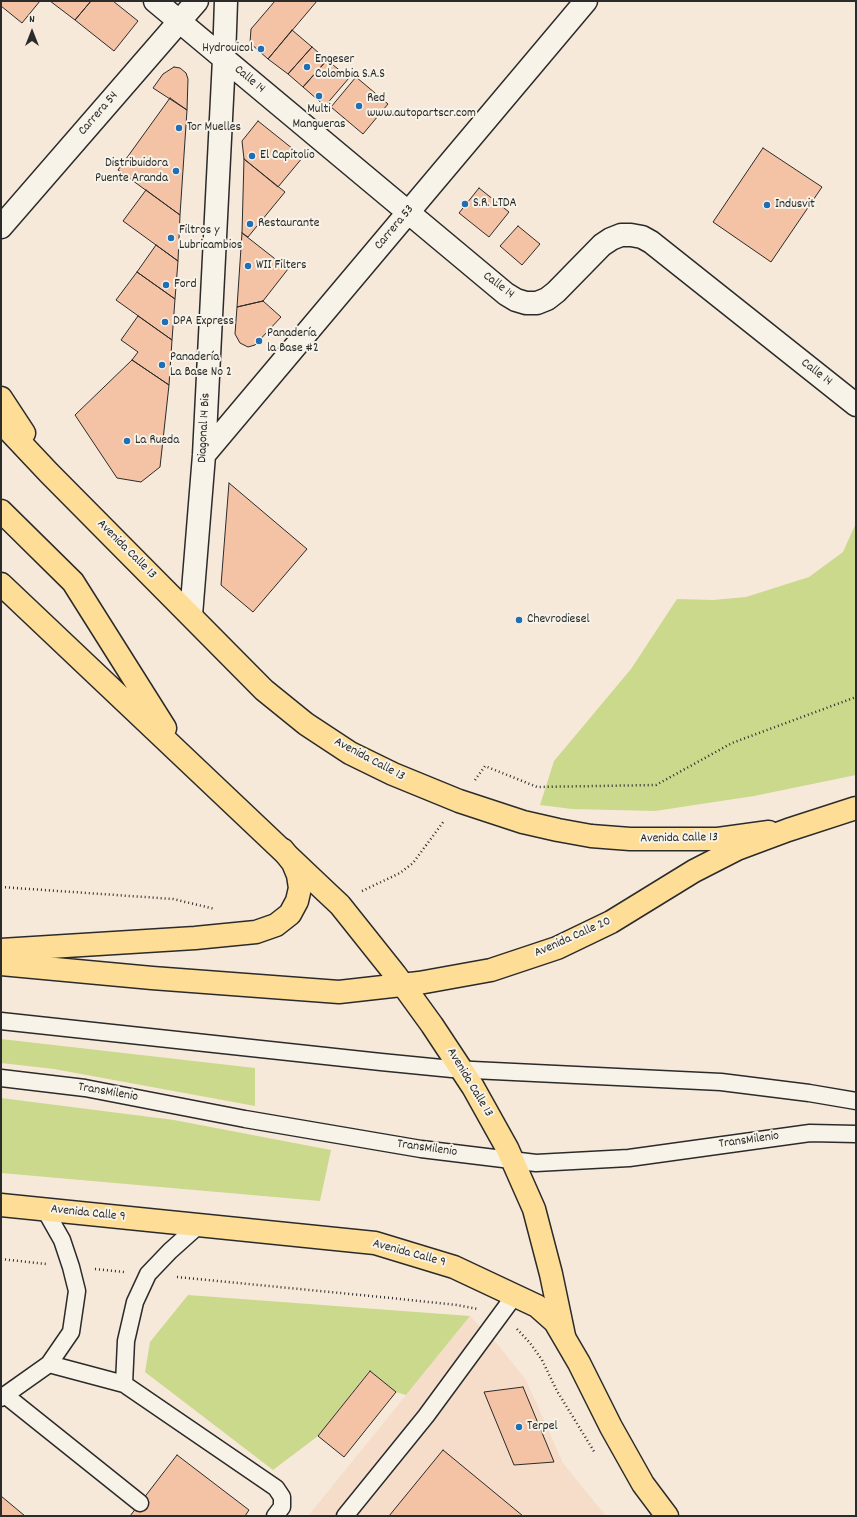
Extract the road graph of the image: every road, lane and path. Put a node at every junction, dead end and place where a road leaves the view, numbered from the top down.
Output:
1 (155, 1) edge
2 (197, 1) edge
3 (226, 1) edge
4 (586, 1) edge
5 (179, 22) junction
6 (224, 59) junction
7 (408, 213) junction
8 (1, 227) edge
9 (1, 398) edge
10 (856, 405) edge
11 (1, 422) edge
12 (204, 455) junction
13 (49, 473) junction
14 (1, 511) edge
15 (1, 584) edge
16 (191, 615) junction
17 (856, 697) edge
18 (181, 753) junction
19 (485, 766) dead end
20 (856, 808) edge
21 (856, 820) edge
22 (788, 830) junction
23 (283, 850) junction
24 (413, 863) dead end
25 (1, 887) edge
26 (333, 900) junction
27 (216, 910) dead end
28 (1, 950) edge
29 (1, 964) edge
30 (403, 985) junction
31 (1, 1021) edge
32 (461, 1069) junction
33 (1, 1078) edge
34 (856, 1100) edge
35 (856, 1134) edge
36 (512, 1160) junction
37 (1, 1205) edge
38 (44, 1210) junction
39 (199, 1225) junction
40 (1, 1260) edge
41 (71, 1267) junction
42 (148, 1274) junction
43 (515, 1295) junction
44 (499, 1316) junction
45 (564, 1336) junction
46 (49, 1364) junction
47 (124, 1384) junction
48 (3, 1397) edge
49 (597, 1456) dead end
50 (140, 1503) dead end
51 (274, 1516) edge
52 (345, 1516) edge
53 (667, 1516) edge

1 - 5 street, Calle 14
2 - 5 street, Carrera 54
3 - 6 street, Diagonal 14 Bis
4 - 7 street, Carrera 53
5 - 6 street, Calle 14
5 - 8 street, Carrera 54
6 - 7 street, Calle 14
6 - 12 street, Diagonal 14 Bis
7 - 10 street, Calle 14
7 - 12 street, Carrera 53
9 - 13 main road, Avenida Calle 13
11 - 13 main road, Avenida Calle 13
12 - 16 street, Diagonal 14 Bis
13 - 16 main road, Avenida Calle 13
14 - 18 main road, Avenida Calle 13
15 - 18 main road, Avenida Calle 13
16 - 22 main road, Avenida Calle 13
17 - 19 path
18 - 23 main road, Avenida Calle 13
20 - 22 main road, Avenida Calle 20
21 - 22 main road, Avenida Calle 20
22 - 30 main road, Avenida Calle 20
23 - 26 main road, Avenida Calle 13
23 - 28 main road
24 - 26 path
25 - 27 path
26 - 30 main road, Avenida Calle 13
29 - 30 main road, Avenida Calle 20
30 - 32 main road, Avenida Calle 13
31 - 32 lane
32 - 34 lane
32 - 36 main road, Avenida Calle 13
33 - 36 lane, TransMilenio
35 - 36 lane, TransMilenio
36 - 45 main road, Avenida Calle 13
37 - 38 main road, Avenida Calle 9
38 - 39 main road, Avenida Calle 9
38 - 41 lane
39 - 42 lane
39 - 43 main road, Avenida Calle 9
40 - 41 path
41 - 42 path
41 - 46 lane
42 - 44 path
42 - 47 lane
43 - 44 lane
43 - 45 main road, Avenida Calle 9
44 - 49 path
44 - 52 lane
45 - 53 main road, Avenida Calle 9
46 - 47 lane
46 - 48 lane
47 - 51 lane
48 - 50 lane

